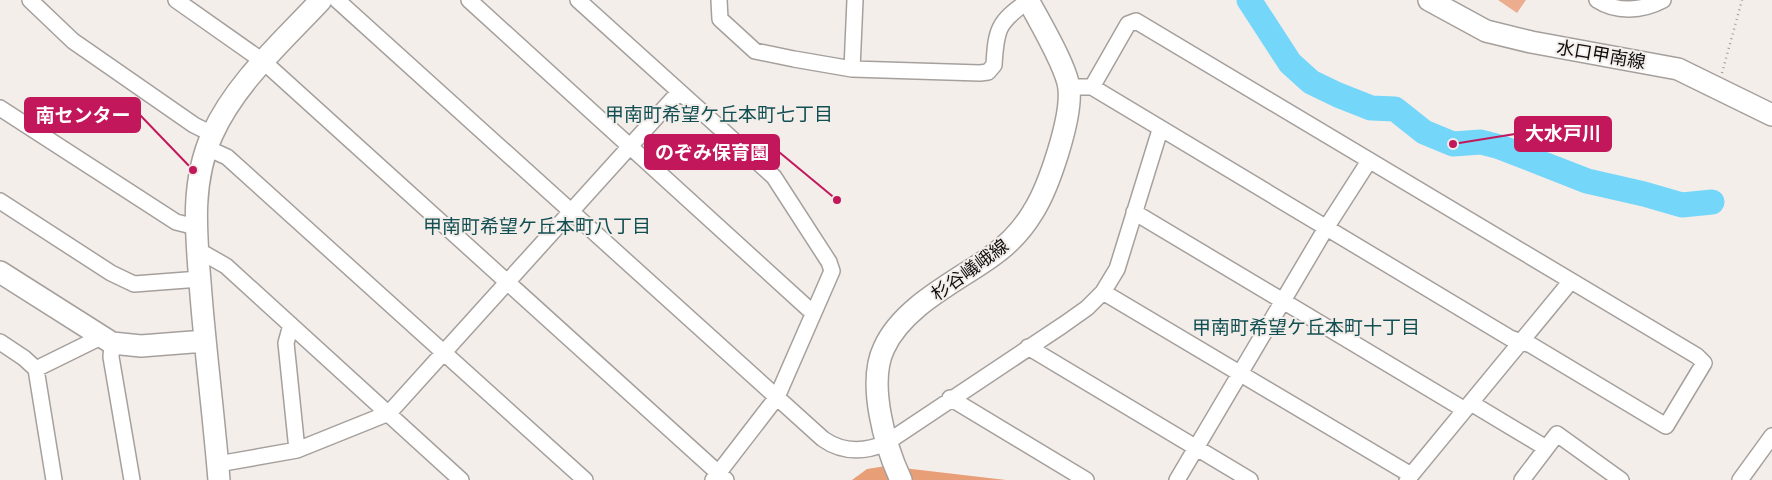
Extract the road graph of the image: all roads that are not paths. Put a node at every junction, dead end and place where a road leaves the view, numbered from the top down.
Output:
1 (30, 0) edge
2 (176, 0) edge
3 (321, 0) edge
4 (337, 0) edge
5 (469, 0) edge
6 (578, 0) edge
7 (719, 0) edge
8 (855, 0) edge
9 (1028, 0) edge
10 (1429, 0) edge
11 (1597, 0) edge
12 (1662, 0) edge
13 (264, 62) junction
14 (852, 69) junction
15 (1070, 87) junction
16 (1092, 87) junction
17 (679, 92) junction
18 (0, 108) edge
19 (1772, 115) edge
20 (1160, 130) junction
21 (210, 141) junction
22 (630, 147) junction
23 (1369, 161) junction
24 (0, 201) edge
25 (571, 212) junction
26 (1134, 212) junction
27 (196, 227) junction
28 (1326, 228) junction
29 (198, 250) junction
30 (0, 272) edge
31 (200, 279) junction
32 (1570, 281) junction
33 (507, 283) junction
34 (1103, 292) junction
35 (1283, 301) junction
36 (813, 313) junction
37 (291, 324) junction
38 (106, 340) junction
39 (204, 341) junction
40 (0, 342) edge
41 (1521, 342) junction
42 (1028, 347) junction
43 (444, 352) junction
44 (36, 369) junction
45 (1240, 374) junction
46 (777, 397) junction
47 (950, 398) junction
48 (1468, 407) junction
49 (388, 413) junction
50 (1772, 436) edge
51 (886, 442) junction
52 (1196, 448) junction
53 (1546, 448) junction
54 (297, 450) junction
55 (218, 472) edge
56 (719, 478) edge
57 (1409, 478) edge
58 (54, 480) edge
59 (132, 480) edge
60 (461, 480) edge
61 (585, 480) edge
62 (901, 480) edge
63 (1086, 480) edge
64 (1177, 480) edge
65 (1250, 480) edge
66 (1522, 480) edge
67 (1621, 480) edge
68 (1740, 480) edge

1 - 21 street
2 - 13 street
3 - 13 main road
4 - 25 street
5 - 22 street
6 - 17 street
7 - 14 street
8 - 14 street
9 - 14 street
9 - 15 main road, 杉谷嶬峨線
10 - 19 main road, 水口甲南線
11 - 12 street
13 - 21 main road
13 - 33 street
15 - 16 street
15 - 51 main road, 杉谷嶬峨線
16 - 20 street
16 - 23 street
17 - 22 street
17 - 36 street
18 - 27 street
20 - 26 street
20 - 28 street
21 - 27 main road
21 - 43 street
22 - 25 street
22 - 36 street
23 - 28 street
23 - 32 street
24 - 31 street
25 - 33 street
25 - 46 street
26 - 34 street
26 - 35 street
27 - 29 main road
28 - 35 street
28 - 41 street
29 - 31 main road
29 - 37 street
30 - 38 main road
31 - 39 main road
32 - 41 street
32 - 41 street
33 - 43 street
33 - 56 street
34 - 42 street
34 - 45 street
35 - 45 street
35 - 48 street
36 - 46 street
37 - 49 street
37 - 54 street
38 - 39 main road
38 - 44 street
38 - 59 street
39 - 55 main road
40 - 44 street
41 - 48 street
42 - 47 street
42 - 52 street
43 - 49 street
43 - 61 street
44 - 58 street
45 - 52 street
45 - 57 street
46 - 51 street
46 - 56 street
47 - 51 street
47 - 63 street
48 - 53 street
48 - 57 street
49 - 54 street
49 - 60 street
50 - 68 street
51 - 62 main road, 杉谷嶬峨線
52 - 64 street
52 - 65 street
53 - 66 street
53 - 67 street
54 - 55 street

